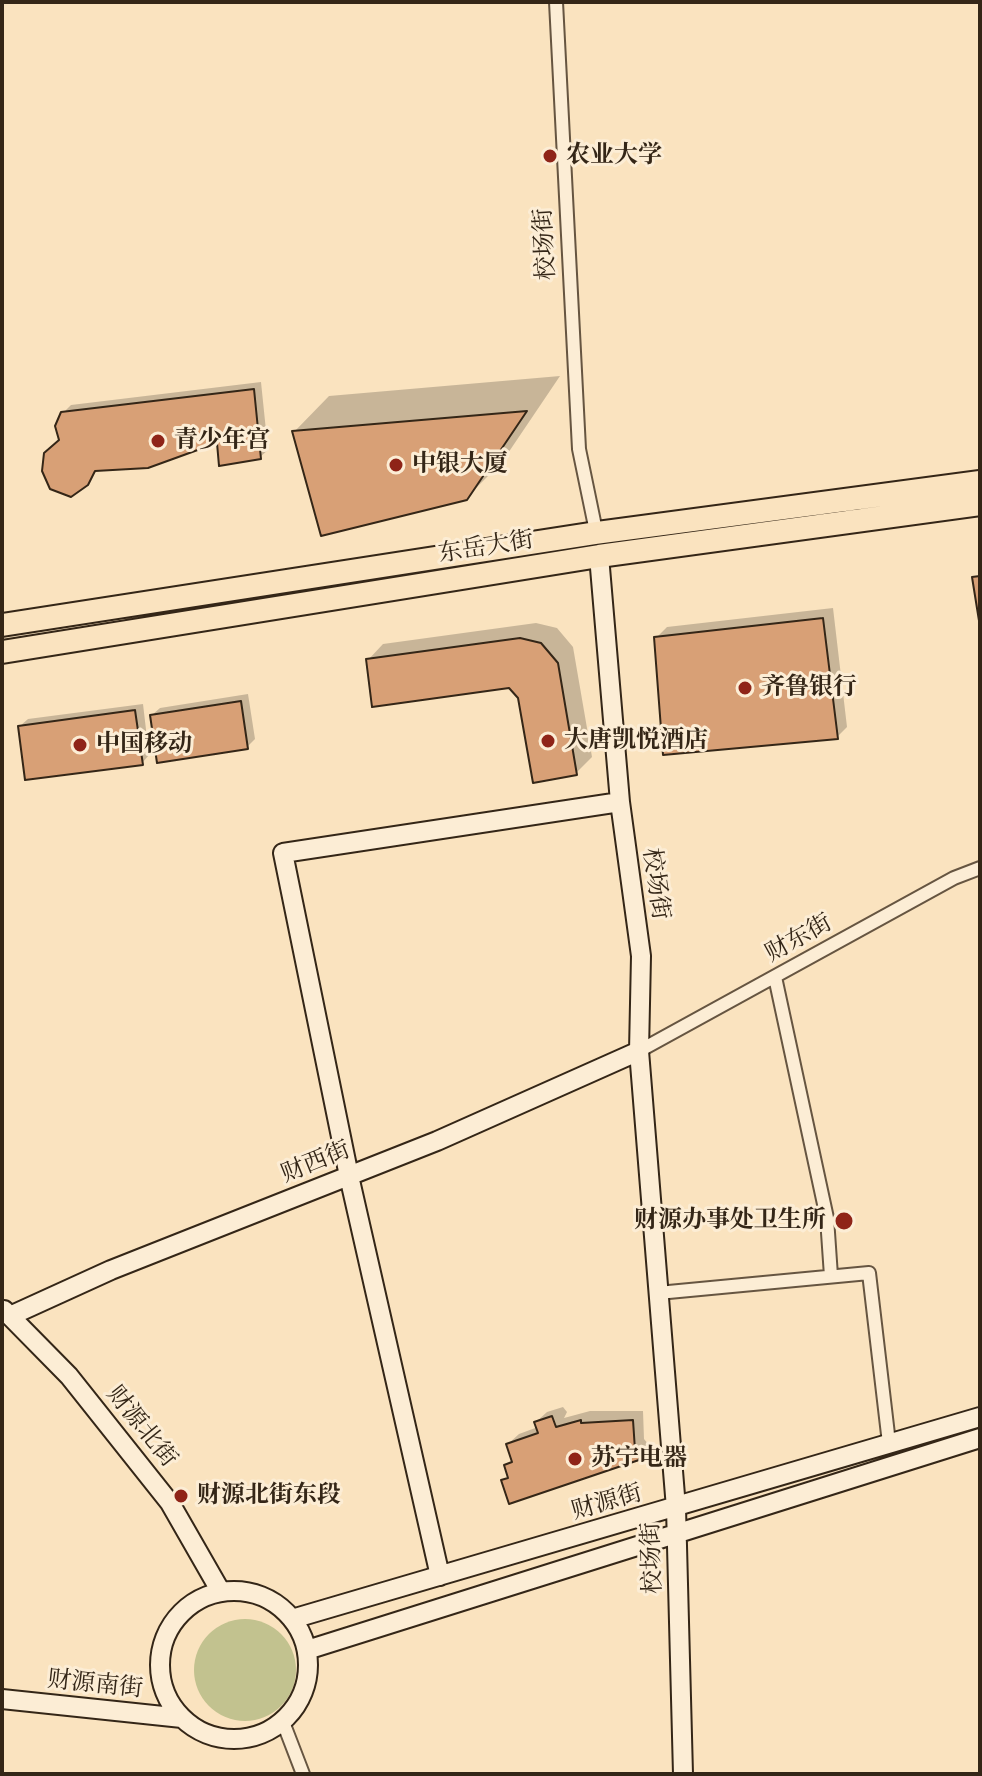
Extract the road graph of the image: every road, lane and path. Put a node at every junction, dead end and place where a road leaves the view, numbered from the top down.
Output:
1 (556, 2) edge
2 (980, 482) edge
3 (980, 504) edge
4 (596, 533) junction
5 (599, 556) junction
6 (2, 625) edge
7 (2, 652) edge
8 (620, 802) junction
9 (980, 868) edge
10 (775, 977) junction
11 (639, 1051) junction
12 (349, 1176) junction
13 (831, 1276) junction
14 (658, 1293) junction
15 (6, 1312) edge
16 (980, 1417) edge
17 (980, 1438) edge
18 (889, 1443) junction
19 (676, 1508) junction
20 (677, 1535) junction
21 (440, 1576) junction
22 (221, 1592) junction
23 (292, 1619) junction
24 (307, 1650) junction
25 (2, 1699) edge
26 (182, 1718) junction
27 (283, 1722) junction
28 (303, 1774) edge
29 (683, 1774) edge

1 - 4 street, 校场街
2 - 4 highway, 东岳大街
3 - 5 highway, 东岳大街
4 - 5 street, 校场街
4 - 6 highway, 东岳大街
5 - 7 highway, 东岳大街
5 - 8 street, 校场街
8 - 11 street, 校场街
8 - 12 street
9 - 10 street, 财东街
10 - 11 street, 财东街
10 - 13 street
11 - 12 street, 财西街
11 - 14 street, 校场街
12 - 15 street, 财西街
12 - 21 street
13 - 14 street
13 - 18 street
14 - 19 street, 校场街
15 - 22 street, 财源北街
16 - 18 street, 财源街
17 - 20 street, 财源街
18 - 19 street, 财源街
19 - 20 street, 校场街
19 - 21 street, 财源街
20 - 24 street, 财源街
20 - 29 street, 校场街
21 - 23 street, 财源街
22 - 23 street
22 - 26 street
23 - 24 street
24 - 27 street
25 - 26 street, 财源南街
26 - 27 street
27 - 28 street

